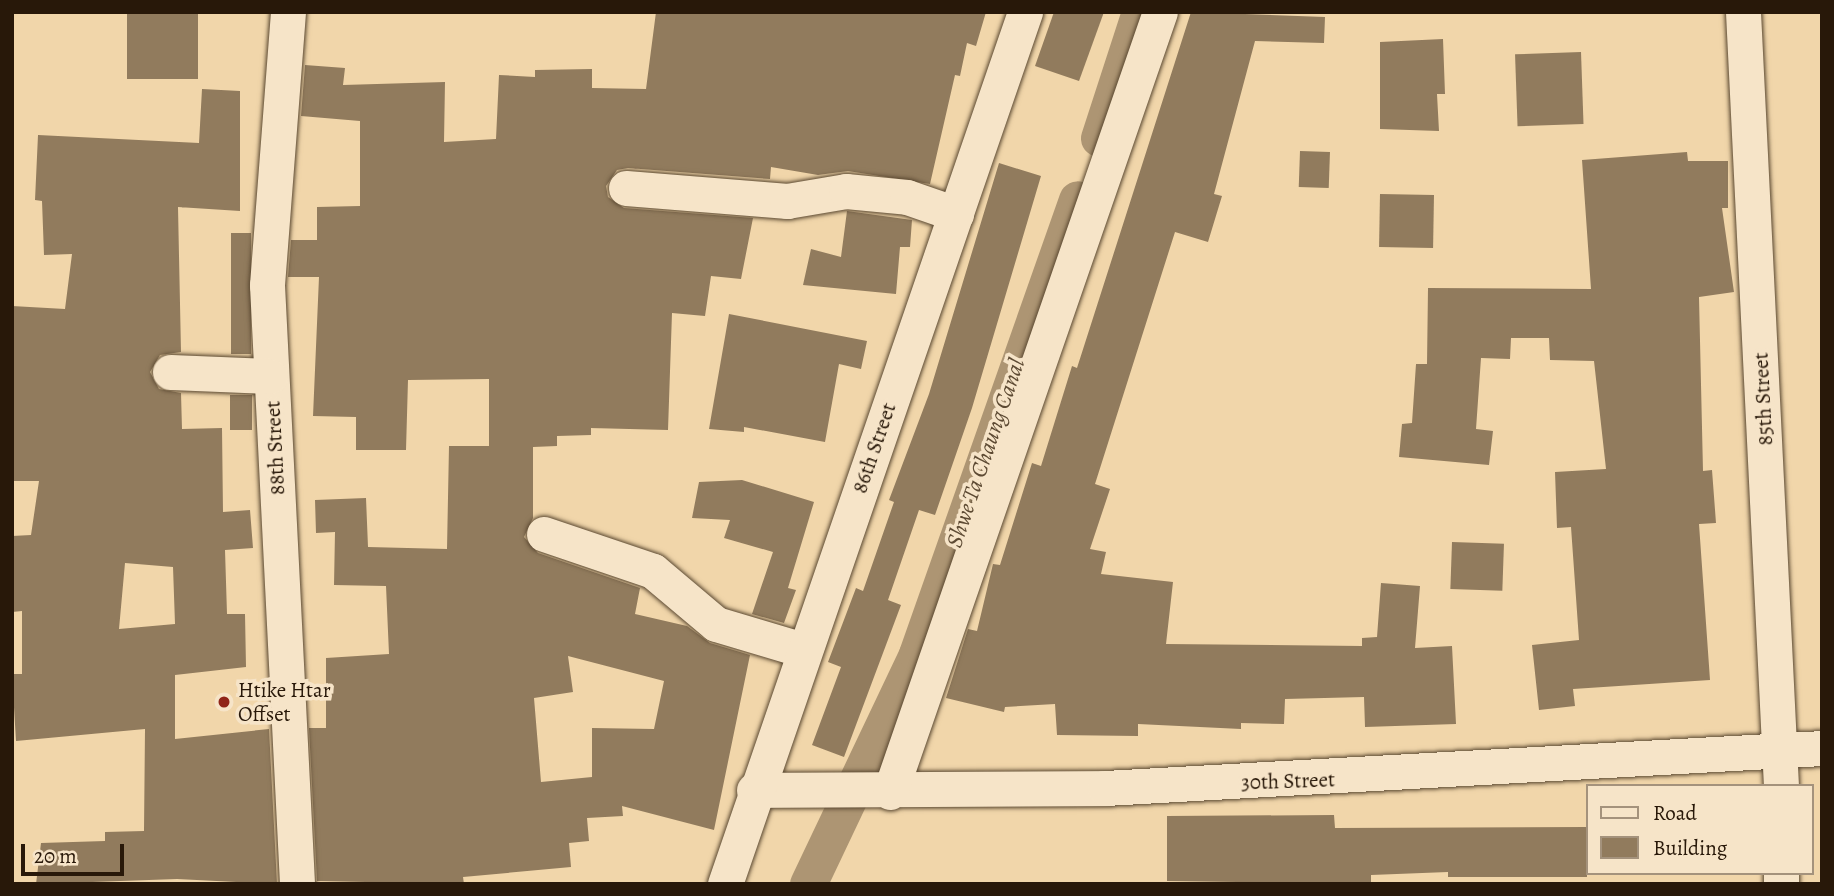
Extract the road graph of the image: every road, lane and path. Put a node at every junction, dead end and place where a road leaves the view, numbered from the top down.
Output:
1 (288, 12) edge
2 (1025, 12) edge
3 (1160, 12) edge
4 (1743, 12) edge
5 (626, 188) dead end
6 (956, 214) junction
7 (170, 372) dead end
8 (270, 376) junction
9 (544, 534) dead end
10 (803, 650) junction
11 (1822, 748) edge
12 (1781, 769) edge
13 (768, 791) junction
14 (878, 792) junction
15 (297, 884) edge
16 (725, 884) edge

1 - 8 street, 88th Street
2 - 6 street, 86th Street
3 - 14 street
4 - 12 street, 85th Street
5 - 6 street
6 - 10 street, 86th Street
7 - 8 street
8 - 15 street, 88th Street
9 - 10 street
10 - 13 street, 86th Street
11 - 12 street, 30th Street
12 - 14 street, 30th Street
13 - 14 street, 30th Street
13 - 16 street, 86th Street

